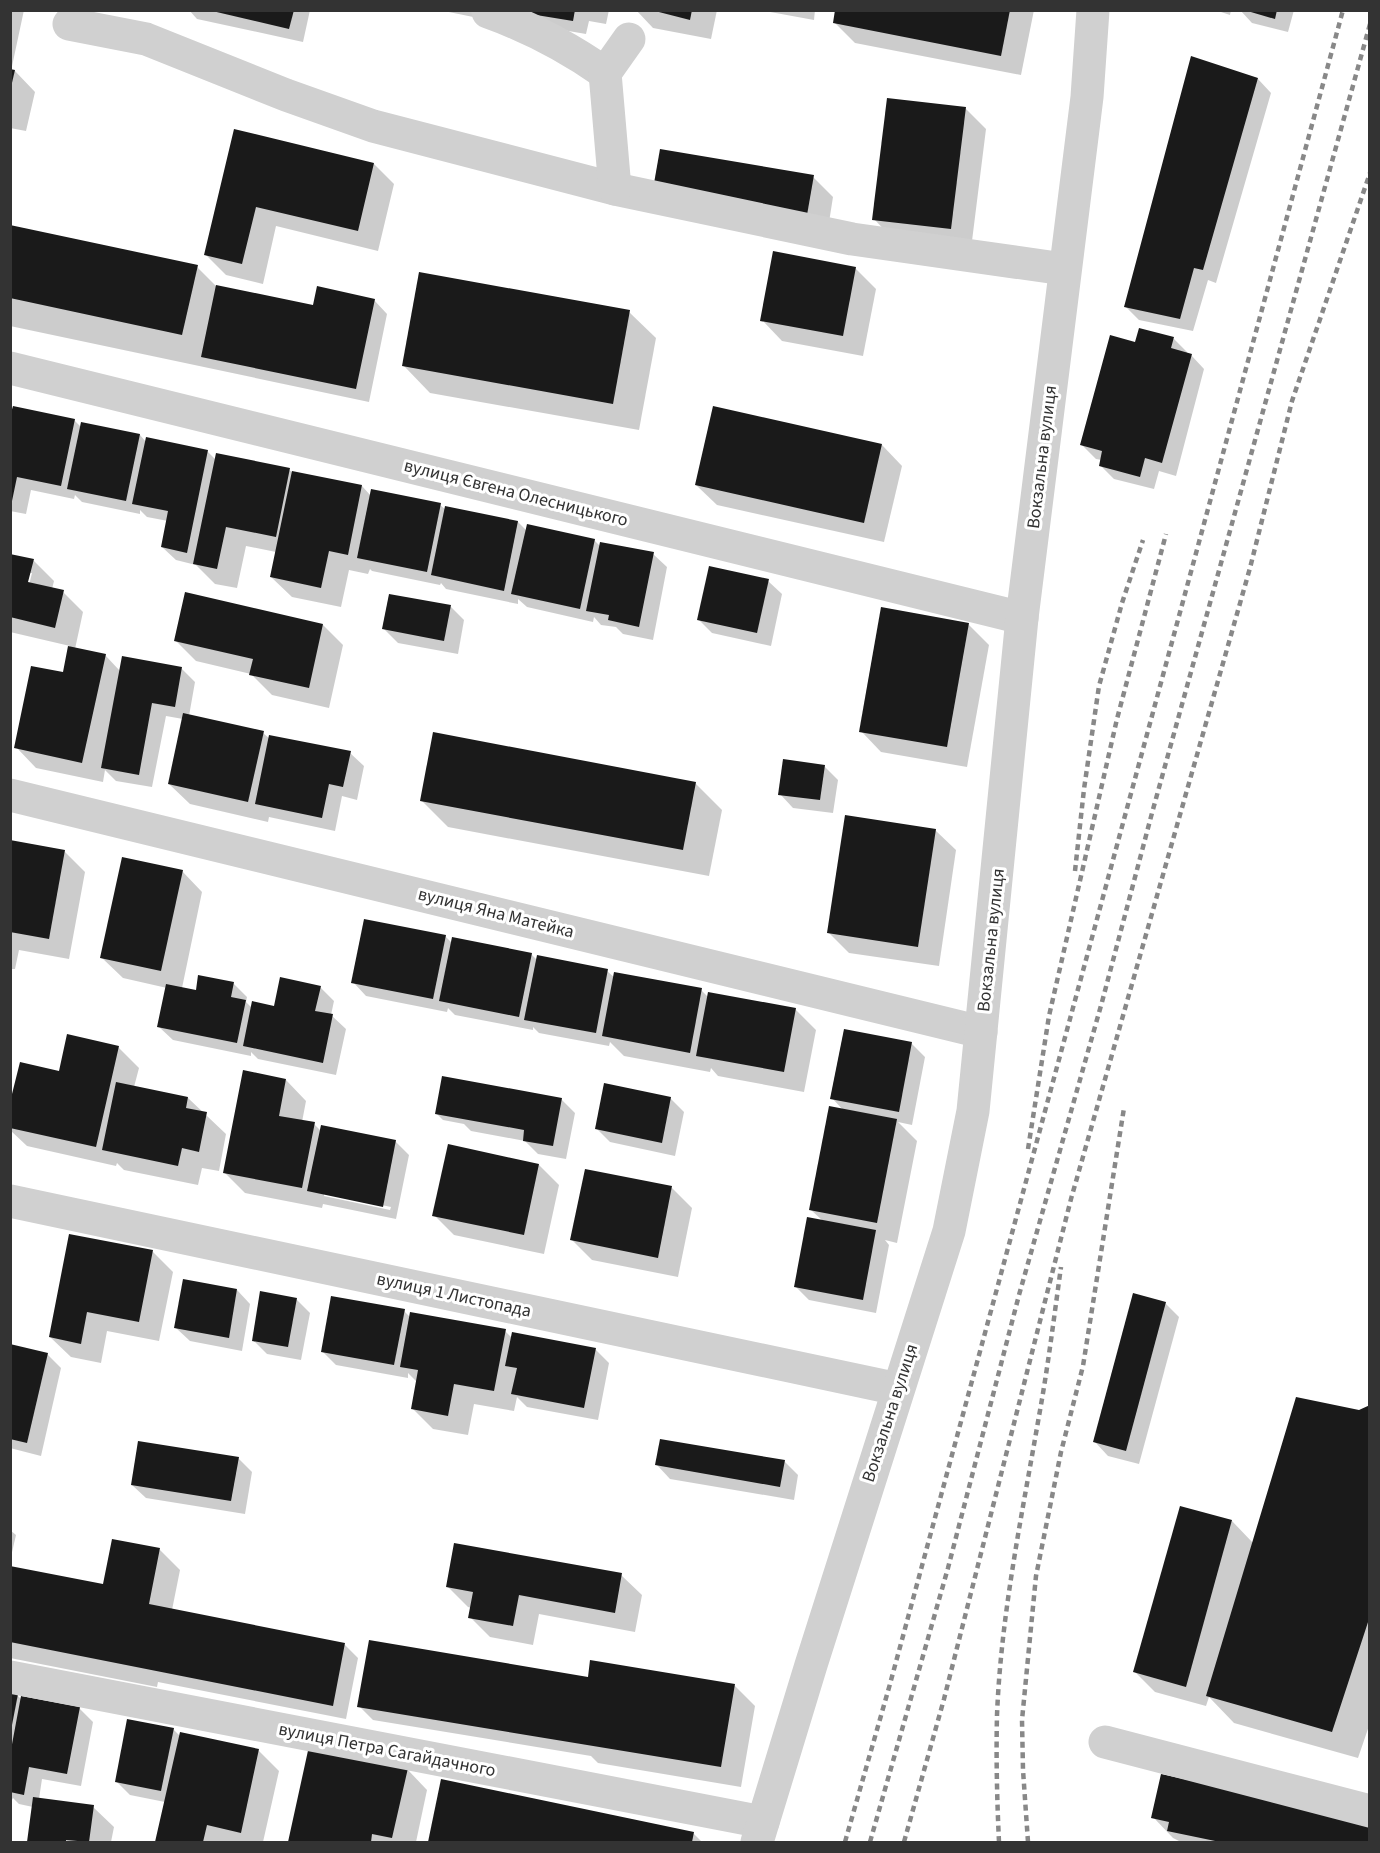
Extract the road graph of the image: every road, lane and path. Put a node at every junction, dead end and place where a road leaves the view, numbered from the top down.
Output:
1 (1093, 10) edge
2 (488, 12) edge
3 (69, 24) dead end
4 (628, 39) dead end
5 (605, 73) junction
6 (615, 189) junction
7 (1064, 269) junction
8 (10, 368) edge
9 (1022, 618) junction
10 (10, 795) edge
11 (981, 1032) junction
12 (10, 1201) edge
13 (898, 1389) junction
14 (10, 1677) edge
15 (1105, 1743) dead end
16 (1370, 1811) edge
17 (760, 1832) edge

1 - 7 street, Вокзальна вулиця
2 - 5 street
3 - 6 street
4 - 5 street
5 - 6 street
6 - 7 street
7 - 9 street, Вокзальна вулиця
8 - 9 street, вулиця Євгена Олесницького
9 - 11 street, Вокзальна вулиця
10 - 11 street, вулиця Яна Матейка
11 - 13 street, Вокзальна вулиця
12 - 13 street, вулиця 1 Листопада
13 - 17 street, Вокзальна вулиця
14 - 17 street, вулиця Петра Сагайдачного
15 - 16 street

